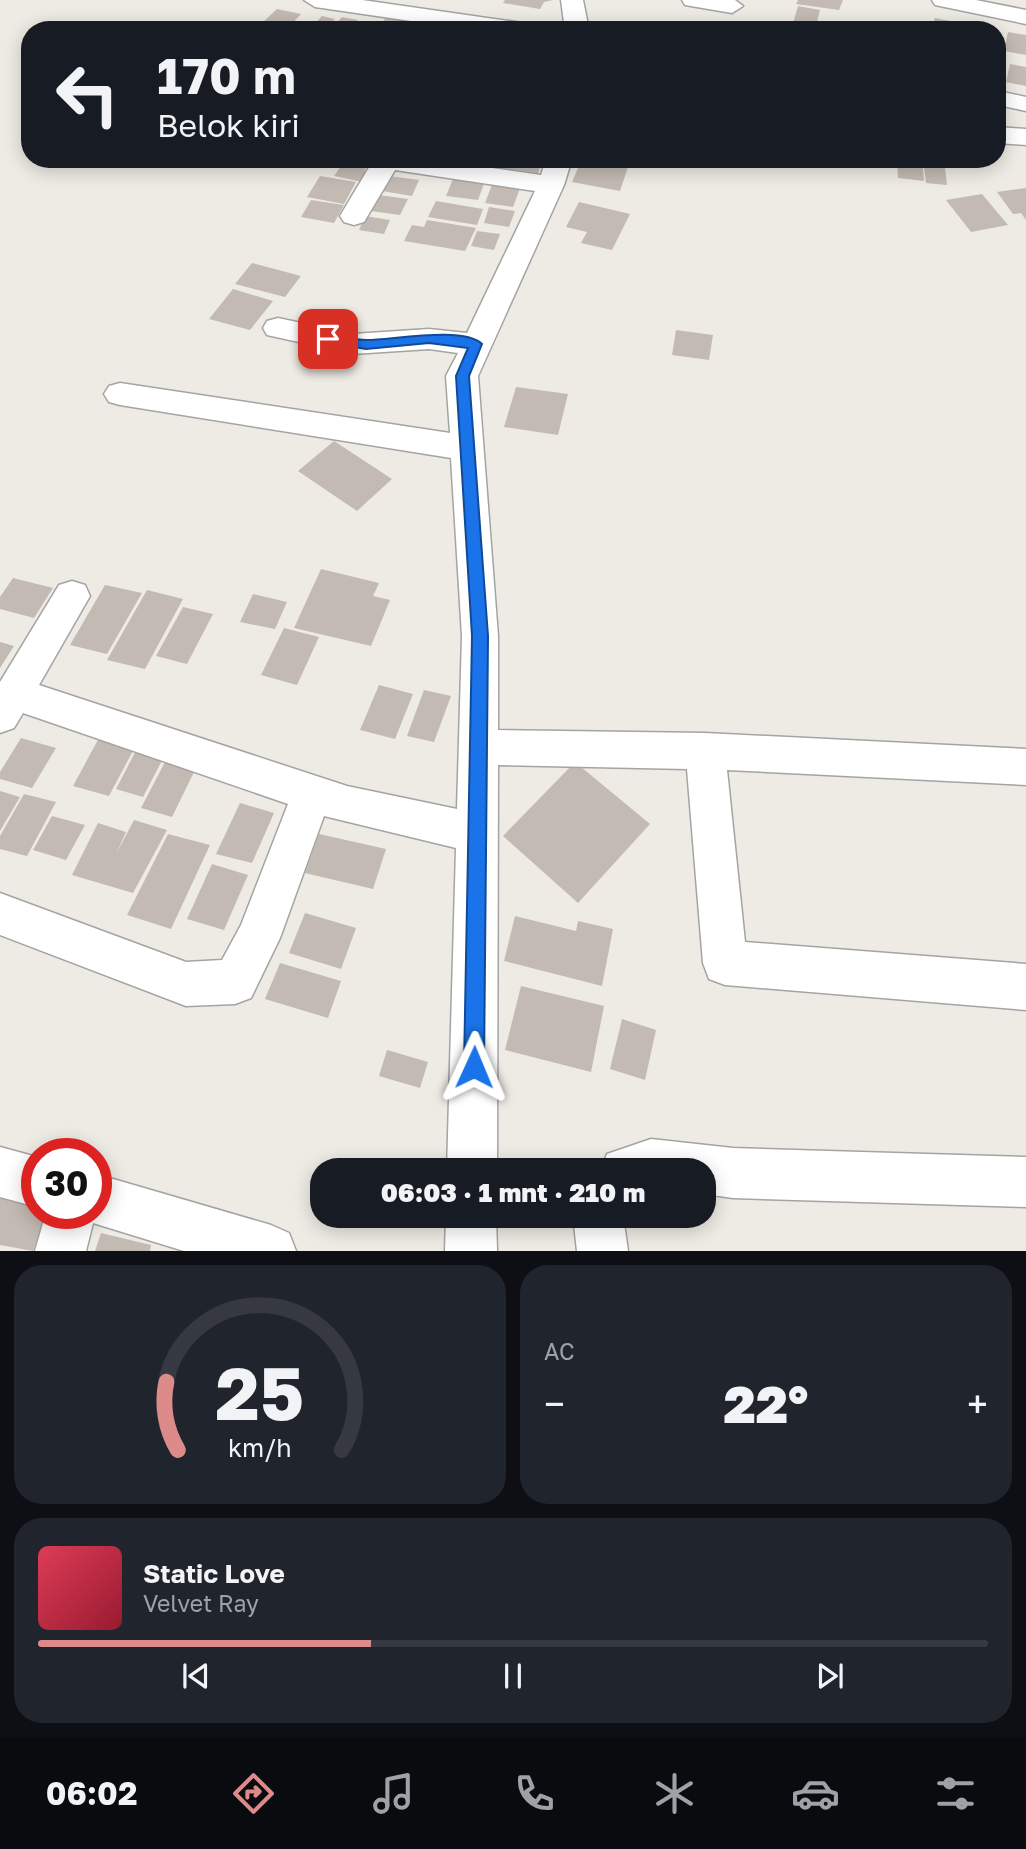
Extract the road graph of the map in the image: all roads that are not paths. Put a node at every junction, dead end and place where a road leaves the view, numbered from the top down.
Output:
1 (316, 0) edge
2 (572, 0) edge
3 (693, 0) edge
4 (943, 0) edge
5 (732, 6) dead end
6 (1003, 11) edge
7 (1026, 17) edge
8 (461, 21) edge
9 (576, 21) edge
10 (1006, 100) edge
11 (1026, 104) edge
12 (382, 168) edge
13 (499, 168) edge
14 (555, 172) edge
15 (354, 216) dead end
16 (278, 328) dead end
17 (476, 344) junction
18 (120, 394) dead end
19 (465, 448) junction
20 (72, 596) dead end
21 (7, 704) edge
22 (477, 747) junction
23 (705, 751) junction
24 (1026, 767) edge
25 (312, 794) junction
26 (478, 833) junction
27 (0, 914) edge
28 (1026, 986) edge
29 (472, 1158) edge
30 (716, 1171) edge
31 (0, 1172) edge
32 (21, 1178) edge
33 (1026, 1182) edge
34 (112, 1204) edge
35 (471, 1228) edge
36 (600, 1228) edge
37 (66, 1229) edge
38 (269, 1250) edge
39 (60, 1251) edge
40 (471, 1251) edge
41 (603, 1251) edge

1 - 8 street
2 - 9 street
3 - 5 street
4 - 6 street
6 - 7 street
10 - 11 street
12 - 15 street
13 - 14 street
14 - 17 street
16 - 17 street
17 - 19 street
18 - 19 street
19 - 22 street
20 - 21 street
21 - 25 street
22 - 23 street
22 - 26 street
23 - 24 street
23 - 28 street
25 - 26 street
25 - 27 street
26 - 29 street
30 - 33 street
31 - 32 street
34 - 38 street
35 - 40 street
36 - 41 street
37 - 39 street

